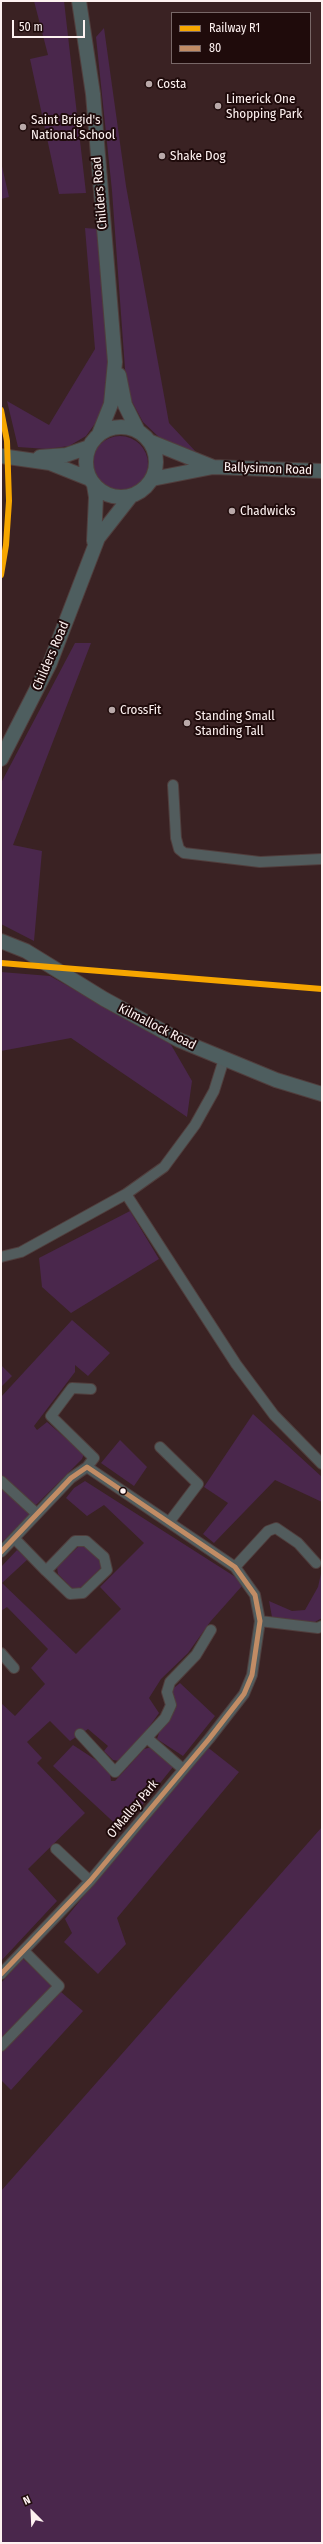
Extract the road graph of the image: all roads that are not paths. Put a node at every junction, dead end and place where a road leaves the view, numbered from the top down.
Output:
1 (79, 1) edge
2 (115, 362) junction
3 (138, 431) junction
4 (99, 434) junction
5 (151, 442) junction
6 (89, 447) junction
7 (1, 456) edge
8 (19, 458) junction
9 (214, 467) junction
10 (322, 471) edge
11 (152, 479) junction
12 (92, 482) junction
13 (131, 496) junction
14 (93, 550) junction
15 (1, 759) edge
16 (173, 784) dead end
17 (322, 859) edge
18 (1, 941) edge
19 (224, 1059) junction
20 (322, 1094) edge
21 (126, 1194) junction
22 (1, 1257) edge
23 (91, 1389) dead end
24 (160, 1447) dead end
25 (322, 1464) edge
26 (87, 1467) junction
27 (1, 1481) edge
28 (37, 1514) junction
29 (170, 1522) junction
30 (14, 1538) junction
31 (1, 1552) edge
32 (316, 1563) dead end
33 (235, 1567) junction
34 (46, 1570) junction
35 (260, 1621) junction
36 (322, 1626) edge
37 (211, 1630) dead end
38 (1, 1654) edge
39 (14, 1668) dead end
40 (80, 1734) dead end
41 (147, 1738) junction
42 (183, 1770) junction
43 (56, 1849) dead end
44 (90, 1881) junction
45 (24, 1951) junction
46 (1, 1974) edge
47 (1, 2046) edge

1 - 2 main road, Childers Road
2 - 3 main road, Childers Road
2 - 4 main road, Childers Road
3 - 4 main road
3 - 5 main road
4 - 6 main road
5 - 9 main road, Ballysimon Road
5 - 11 main road
6 - 8 main road
6 - 12 main road
7 - 8 main road
8 - 12 main road
9 - 10 main road, Ballysimon Road
9 - 11 main road, Ballysimon Road
11 - 13 main road
12 - 13 main road
12 - 14 main road, Childers Road
13 - 14 main road, Childers Road
14 - 15 main road, Childers Road
16 - 17 street
18 - 19 main road, Kilmallock Road
19 - 20 main road, Kilmallock Road
19 - 21 street
21 - 22 street
21 - 25 street
23 - 26 street
24 - 29 street
26 - 28 street
26 - 29 street, O'Malley Park
27 - 28 street
28 - 30 street
29 - 33 street, O'Malley Park
30 - 31 street
30 - 34 street
32 - 33 street
33 - 35 street, O'Malley Park
34 - 34 street
35 - 36 street
35 - 42 street, O'Malley Park
37 - 41 street
38 - 39 street
40 - 41 street
41 - 42 street
42 - 44 street, O'Malley Park
43 - 44 street
44 - 45 street, O'Malley Park
45 - 46 street, O'Malley Park
45 - 47 street

